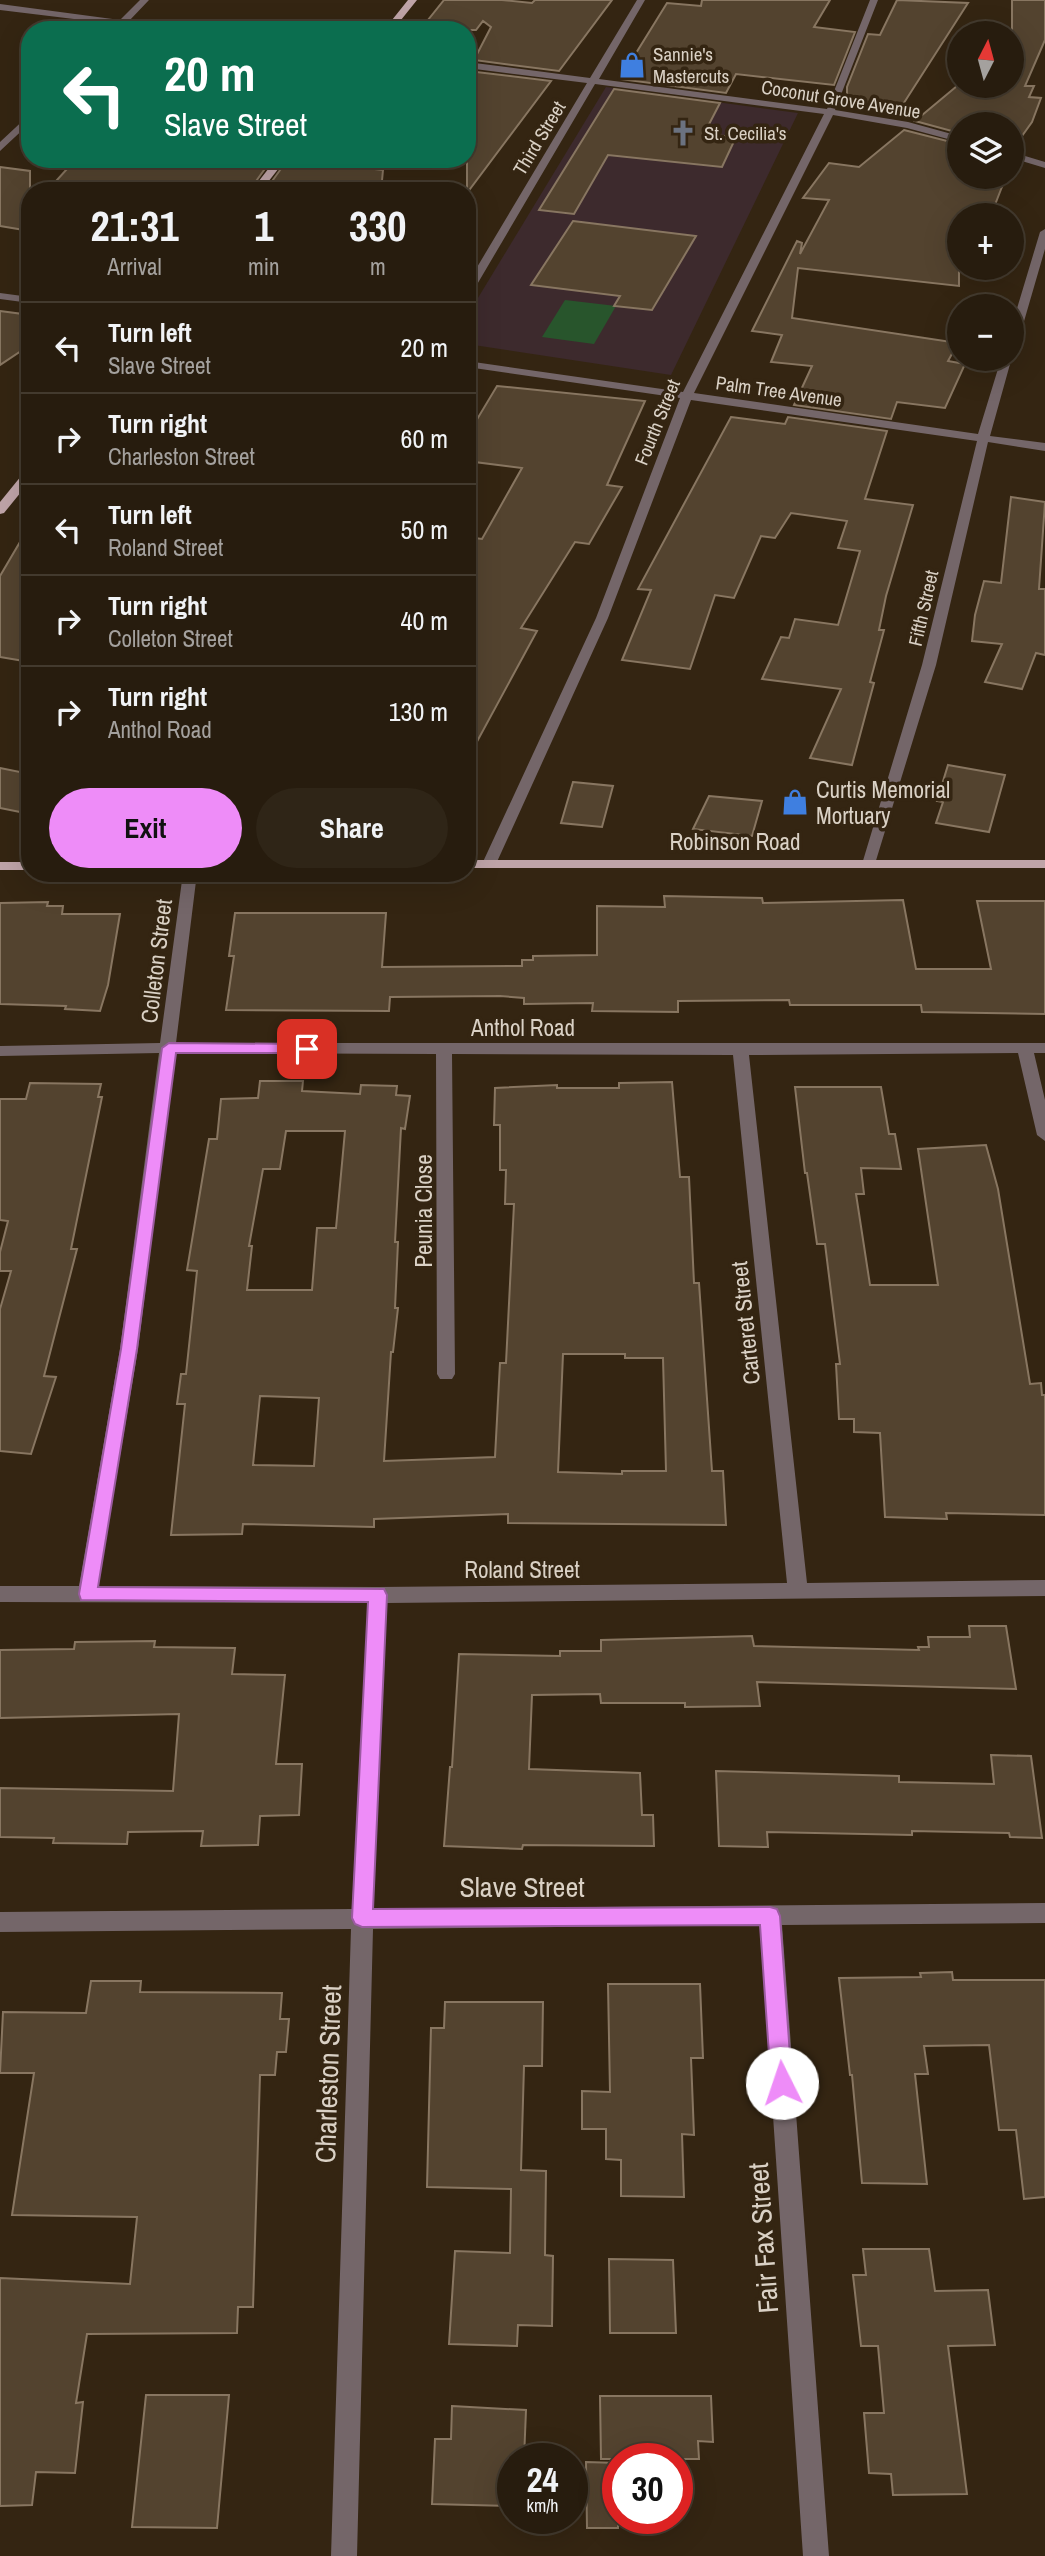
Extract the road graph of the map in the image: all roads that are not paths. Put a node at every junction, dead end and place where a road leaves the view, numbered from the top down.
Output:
1 (145, 0) edge
2 (413, 0) edge
3 (641, 0) edge
4 (874, 0) edge
5 (0, 7) edge
6 (87, 21) edge
7 (123, 21) edge
8 (395, 21) edge
9 (476, 66) edge
10 (594, 80) junction
11 (830, 112) junction
12 (21, 126) edge
13 (947, 136) edge
14 (0, 148) edge
15 (1024, 159) edge
16 (1045, 165) edge
17 (274, 168) edge
18 (263, 182) edge
19 (1045, 232) edge
20 (476, 278) edge
21 (0, 296) edge
22 (21, 299) edge
23 (1024, 302) edge
24 (476, 365) edge
25 (1003, 371) edge
26 (687, 396) junction
27 (983, 438) junction
28 (1045, 447) edge
29 (21, 484) edge
30 (0, 510) edge
31 (476, 864) edge
32 (489, 864) junction
33 (869, 864) junction
34 (1045, 864) edge
35 (0, 866) edge
36 (21, 866) edge
37 (189, 882) edge
38 (169, 1048) junction
39 (1025, 1048) junction
40 (1045, 1048) edge
41 (444, 1049) junction
42 (740, 1050) junction
43 (0, 1051) edge
44 (1045, 1135) edge
45 (446, 1374) dead end
46 (1045, 1588) edge
47 (798, 1592) junction
48 (0, 1594) edge
49 (88, 1594) junction
50 (378, 1595) junction
51 (1045, 1913) edge
52 (770, 1916) junction
53 (362, 1918) junction
54 (0, 1922) edge
55 (344, 2556) edge
56 (816, 2556) edge

1 - 7 street
2 - 8 main road
3 - 10 street, Third Street
4 - 11 street, Fourth Street
5 - 6 street
9 - 10 street, Coconut Grove Avenue
10 - 11 street, Coconut Grove Avenue
10 - 20 street, Third Street
11 - 13 street, Coconut Grove Avenue
11 - 26 street, Fourth Street
12 - 14 street
15 - 16 street
17 - 18 main road
19 - 23 street
21 - 22 street
24 - 26 street, Palm Tree Avenue
25 - 27 street, Fifth Street
26 - 27 street, Palm Tree Avenue
26 - 32 street, Fourth Street
27 - 28 street, Palm Tree Avenue
27 - 33 street, Fifth Street
29 - 30 main road
31 - 32 main road, Robinson Road
32 - 33 main road, Robinson Road
33 - 34 main road, Robinson Road
35 - 36 main road
37 - 38 street, Colleton Street
38 - 41 street, Anthol Road
38 - 43 street, Anthol Road
38 - 49 street, Colleton Street
39 - 40 street, Anthol Road
39 - 42 street, Anthol Road
39 - 44 street
41 - 42 street, Anthol Road
41 - 45 street, Peunia Close
42 - 47 street, Carteret Street
46 - 47 street, Roland Street
47 - 50 street, Roland Street
48 - 49 street, Roland Street
49 - 50 street, Roland Street
50 - 53 street, Charleston Street
51 - 52 street, Slave Street
52 - 53 street, Slave Street
52 - 56 street, Fair Fax Street
53 - 54 street, Slave Street
53 - 55 street, Charleston Street

